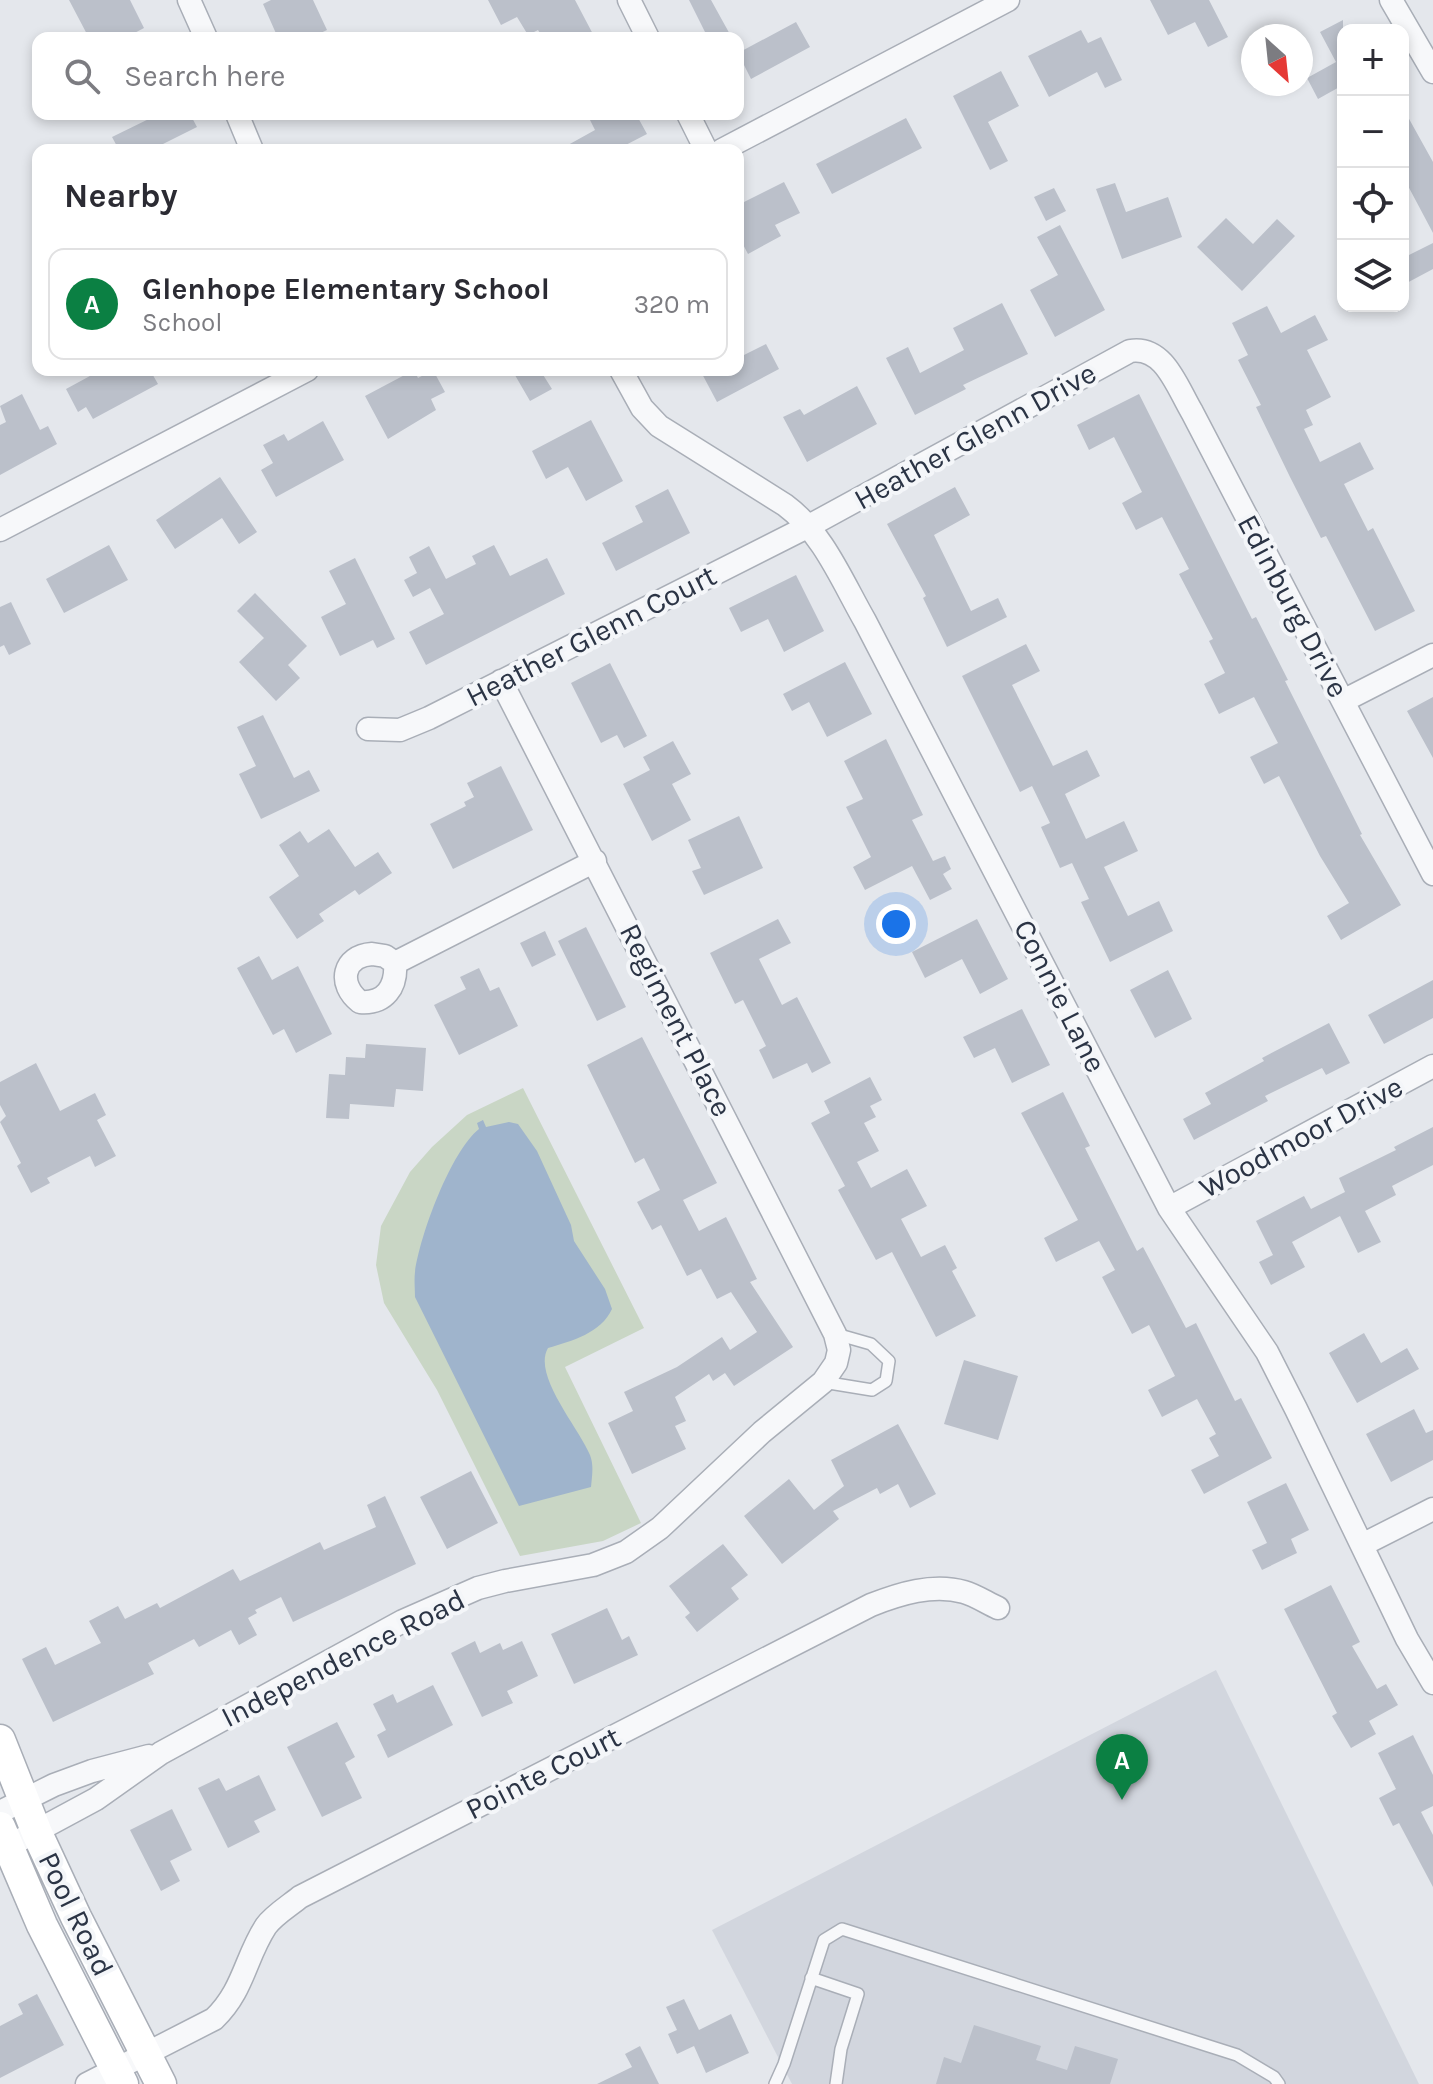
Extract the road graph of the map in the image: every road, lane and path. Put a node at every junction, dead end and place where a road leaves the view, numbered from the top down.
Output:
1 (189, 0) edge
2 (629, 0) edge
3 (1008, 0) edge
4 (1391, 0) edge
5 (203, 32) edge
6 (645, 32) edge
7 (1433, 72) edge
8 (240, 120) edge
9 (691, 120) edge
10 (250, 144) edge
11 (703, 144) edge
12 (733, 144) edge
13 (1142, 349) joint
14 (295, 376) edge
15 (624, 376) edge
16 (809, 526) junction
17 (0, 530) edge
18 (1433, 655) edge
19 (501, 681) junction
20 (1343, 701) junction
21 (368, 729) dead end
22 (595, 861) junction
23 (1433, 874) edge
24 (395, 963) dead end
25 (1433, 1066) edge
26 (1169, 1208) junction
27 (835, 1334) junction
28 (836, 1363) joint
29 (823, 1382) junction
30 (1433, 1509) edge
31 (1362, 1545) junction
32 (998, 1608) dead end
33 (1433, 1683) edge
34 (0, 1740) edge
35 (161, 1753) junction
36 (12, 1806) edge
37 (37, 1833) junction
38 (4, 1837) edge
39 (811, 1978) junction
40 (146, 2055) junction
41 (120, 2077) edge
42 (87, 2084) edge
43 (161, 2084) edge
44 (775, 2084) edge
45 (836, 2084) edge
46 (1279, 2084) edge

1 - 5 street
2 - 6 street
3 - 12 street
4 - 7 street
8 - 10 street
9 - 11 street
13 - 16 street, Heather Glenn Drive
13 - 20 street, Edinburg Drive
14 - 17 street
15 - 16 street, Connie Lane
16 - 19 street, Heather Glenn Court
16 - 26 street, Connie Lane
18 - 20 street
19 - 21 street, Heather Glenn Court
19 - 22 street, Regiment Place
20 - 23 street, Edinburg Drive
22 - 24 street
22 - 27 street, Regiment Place
25 - 26 street, Woodmoor Drive
26 - 31 street, Connie Lane
27 - 28 street, Regiment Place
27 - 29 lane
28 - 29 street, Independence Road
29 - 35 street, Independence Road
30 - 31 street
31 - 33 street, Connie Lane
32 - 40 street, Pointe Court
34 - 36 main road, Pool Road
35 - 36 street, Independence Road
35 - 37 street, Independence Road
36 - 37 main road, Pool Road
37 - 38 street, Independence Road
37 - 40 main road, Pool Road
38 - 41 main road, Pool Road
39 - 44 lane
39 - 45 lane
39 - 46 lane
40 - 41 street, Pointe Court
40 - 43 main road, Pool Road
41 - 42 street, Pointe Court

